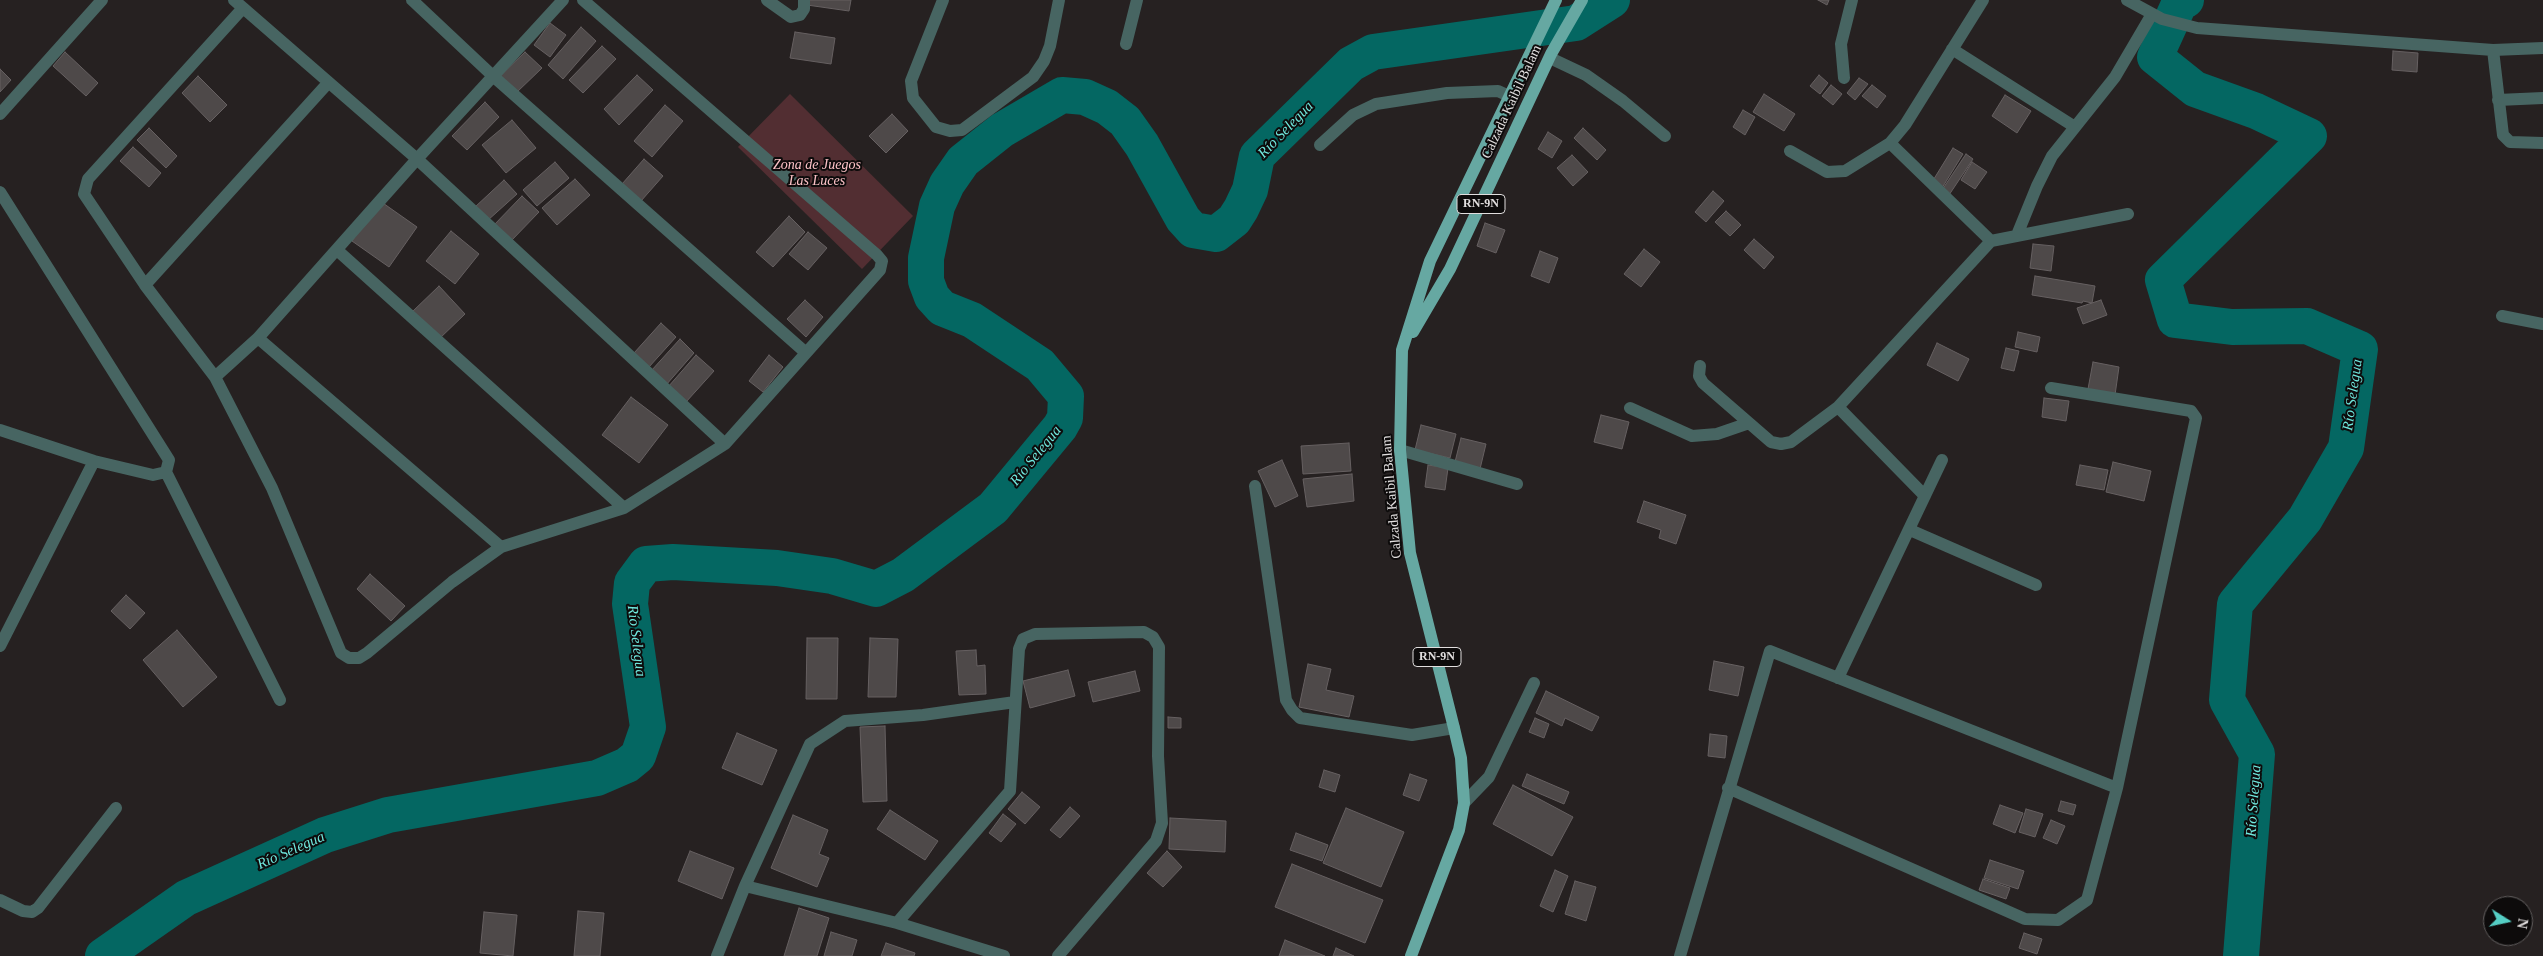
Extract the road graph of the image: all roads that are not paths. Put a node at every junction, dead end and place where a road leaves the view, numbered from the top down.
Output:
1 (102, 0) edge
2 (412, 0) edge
3 (563, 0) edge
4 (584, 0) edge
5 (767, 0) edge
6 (804, 0) edge
7 (943, 0) edge
8 (1060, 0) edge
9 (1137, 0) edge
10 (1556, 0) edge
11 (1582, 0) edge
12 (1852, 0) edge
13 (1983, 0) edge
14 (2127, 0) edge
15 (238, 4) edge
16 (2157, 17) junction
17 (1126, 44) dead end
18 (2543, 48) edge
19 (1952, 49) junction
20 (2493, 50) junction
21 (1550, 56) junction
22 (494, 77) junction
23 (1844, 78) dead end
24 (328, 83) junction
25 (1509, 96) junction
26 (2543, 98) edge
27 (2498, 100) junction
28 (0, 114) edge
29 (2075, 127) junction
30 (1665, 136) dead end
31 (1890, 143) junction
32 (2543, 143) edge
33 (1320, 145) dead end
34 (1790, 151) dead end
35 (417, 159) junction
36 (0, 192) edge
37 (2128, 214) dead end
38 (2017, 235) junction
39 (1991, 241) junction
40 (337, 250) junction
41 (145, 285) junction
42 (2502, 316) dead end
43 (2543, 324) edge
44 (258, 338) junction
45 (1402, 350) junction
46 (805, 352) junction
47 (1700, 366) dead end
48 (215, 377) junction
49 (2051, 388) dead end
50 (1838, 407) junction
51 (1630, 408) dead end
52 (1749, 423) junction
53 (0, 430) edge
54 (725, 444) junction
55 (1400, 450) junction
56 (1942, 460) dead end
57 (94, 461) junction
58 (166, 472) junction
59 (1517, 484) dead end
60 (1255, 486) dead end
61 (1925, 496) junction
62 (624, 508) junction
63 (1910, 530) junction
64 (501, 547) junction
65 (2036, 585) dead end
66 (0, 646) edge
67 (1838, 678) junction
68 (1534, 683) dead end
69 (280, 700) dead end
70 (1015, 702) junction
71 (1454, 728) junction
72 (1728, 788) junction
73 (2117, 788) junction
74 (1464, 803) junction
75 (116, 808) dead end
76 (744, 886) junction
77 (0, 900) edge
78 (897, 923) junction
79 (717, 956) edge
80 (1004, 956) edge
81 (1058, 956) edge
82 (1410, 956) edge
83 (1680, 956) edge

1 - 28 street
2 - 22 street
3 - 22 street
4 - 46 street
5 - 6 street
7 - 8 street
9 - 17 street
10 - 25 main road, Calzada Kaibil Balam / RN-9N
11 - 21 main road, Calzada Kaibil Balam / RN-9N
12 - 23 street
13 - 19 street
14 - 16 street
15 - 24 street
15 - 41 street
16 - 20 street
16 - 29 street
18 - 20 street
19 - 29 street
19 - 31 street
20 - 27 street
21 - 30 street
21 - 45 main road, Calzada Kaibil Balam / RN-9N
22 - 35 street
22 - 46 street
24 - 35 street
24 - 41 street
25 - 33 street
25 - 45 main road, Calzada Kaibil Balam / RN-9N
26 - 27 street
27 - 32 street
29 - 38 street
31 - 34 street
31 - 39 street
35 - 40 street
35 - 54 street
36 - 58 street
37 - 38 street
38 - 39 street
39 - 50 street
40 - 44 street
40 - 62 street
41 - 48 street
42 - 43 street
44 - 48 street
44 - 64 street
45 - 55 main road, Calzada Kaibil Balam / RN-9N
46 - 54 street
47 - 52 street
48 - 64 street
49 - 73 street
50 - 52 street
50 - 61 street
51 - 52 street
53 - 57 street
54 - 62 street
55 - 59 street
55 - 71 main road, Calzada Kaibil Balam / RN-9N
56 - 61 street
57 - 58 street
57 - 66 street
58 - 69 street
60 - 71 street
61 - 63 street
62 - 64 street
63 - 65 street
63 - 67 street
67 - 72 street
67 - 73 street
68 - 74 street
70 - 76 street
70 - 78 street
70 - 81 street
71 - 74 main road, Calzada Kaibil Balam / RN-9N
72 - 73 street
72 - 83 street
74 - 82 main road, Calzada Kaibil Balam / RN-9N
75 - 77 street
76 - 78 street
76 - 79 street
78 - 80 street

